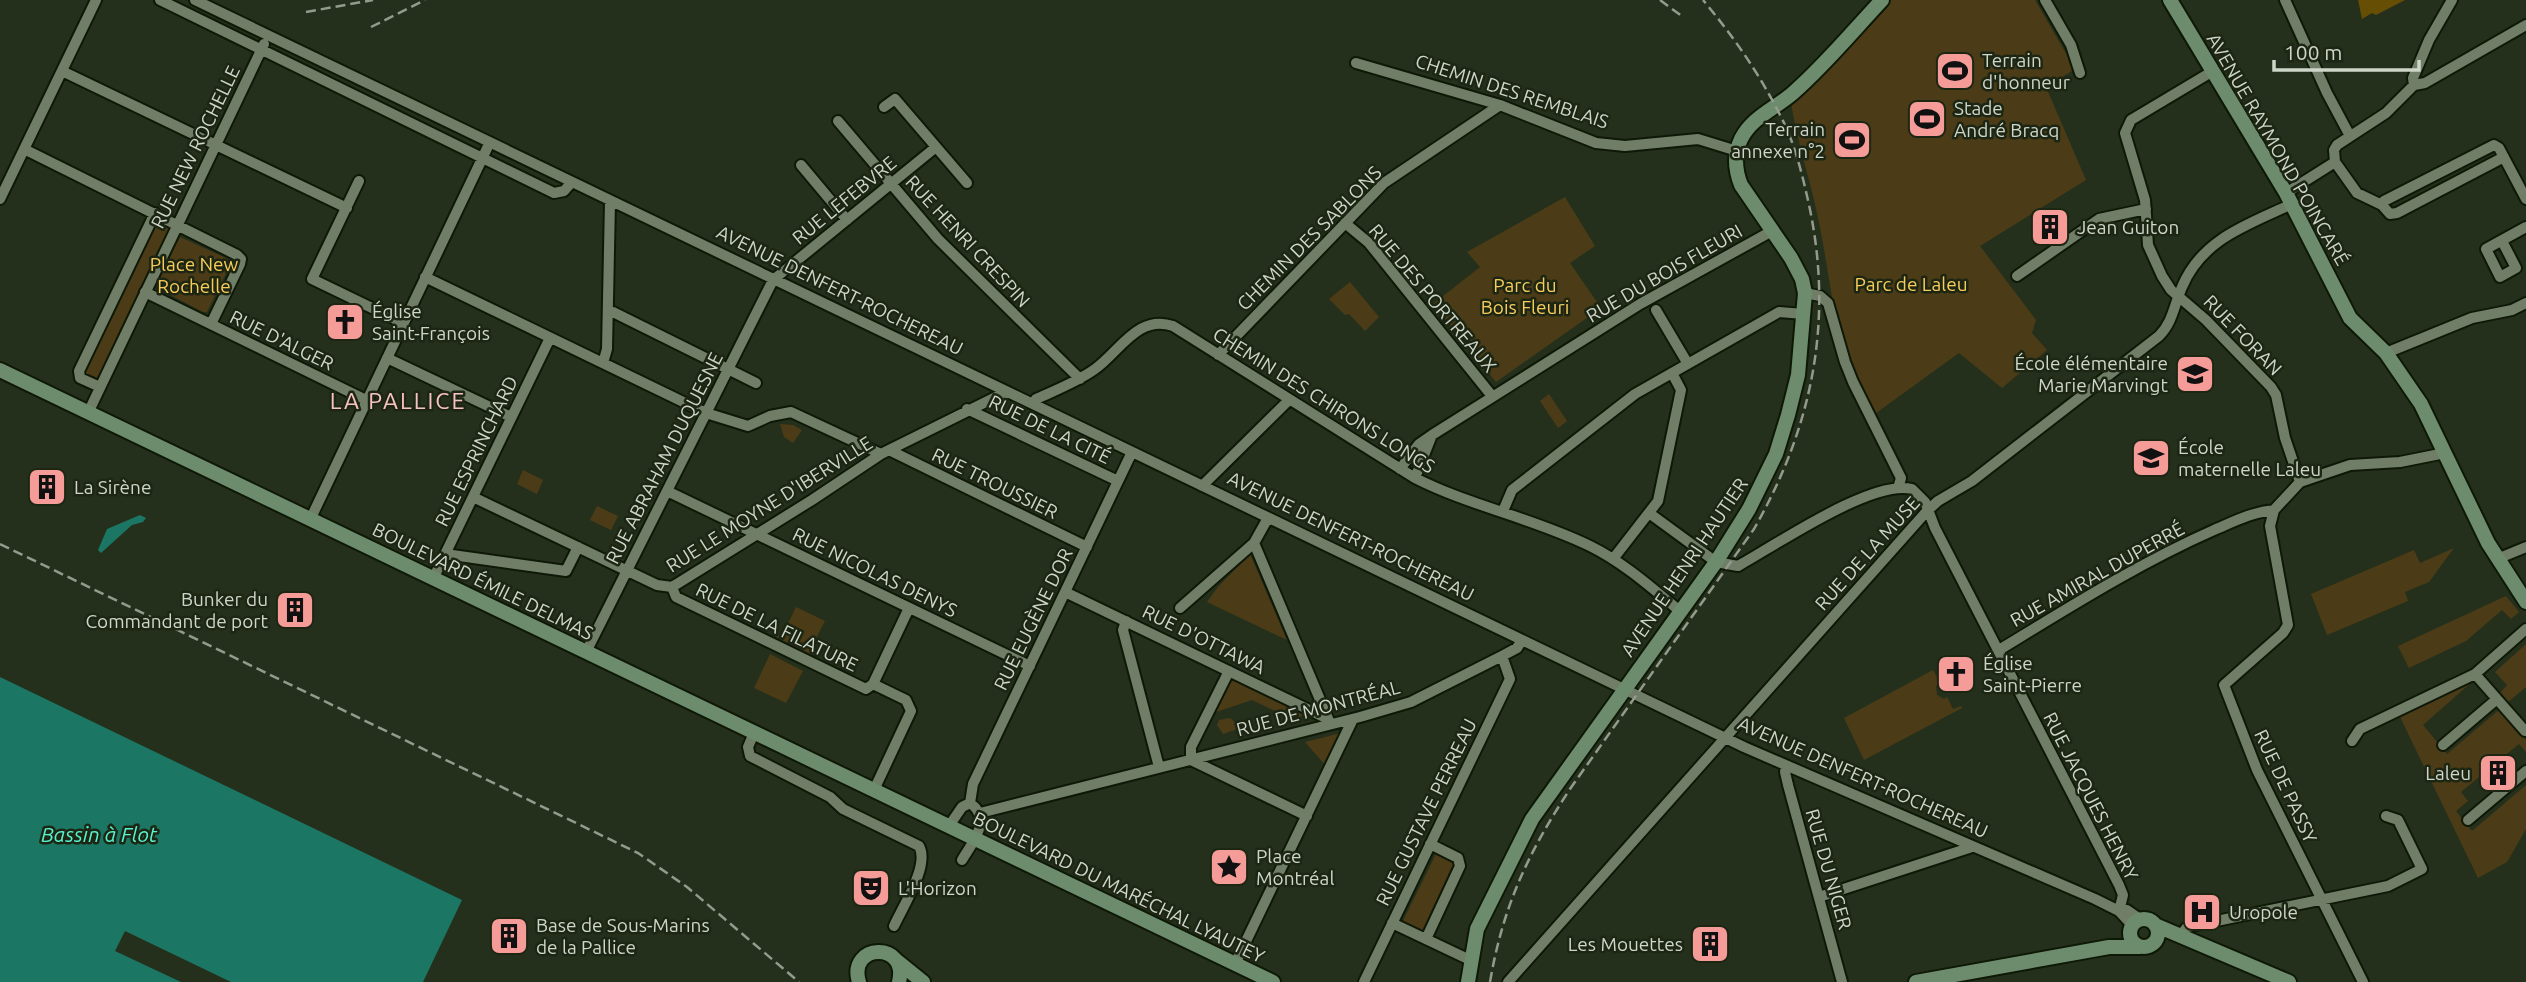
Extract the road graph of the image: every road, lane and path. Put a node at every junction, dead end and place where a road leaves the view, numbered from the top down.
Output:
1 (96, 0) edge
2 (160, 0) edge
3 (195, 0) edge
4 (1882, 0) edge
5 (2045, 0) edge
6 (2170, 0) edge
7 (2285, 0) edge
8 (2452, 0) edge
9 (2526, 25) edge
10 (268, 35) junction
11 (261, 49) junction
12 (1356, 63) dead end
13 (62, 71) junction
14 (2213, 71) junction
15 (2080, 73) dead end
16 (2420, 84) junction
17 (1500, 105) junction
18 (884, 107) dead end
19 (838, 121) dead end
20 (2350, 136) junction
21 (489, 142) junction
22 (216, 145) junction
23 (936, 147) junction
24 (24, 149) junction
25 (1737, 151) junction
26 (482, 157) junction
27 (2504, 157) junction
28 (2335, 162) junction
29 (801, 165) dead end
30 (359, 181) dead end
31 (572, 182) junction
32 (967, 183) dead end
33 (891, 184) junction
34 (2526, 198) edge
35 (0, 199) edge
36 (2289, 199) junction
37 (610, 201) junction
38 (2382, 205) junction
39 (346, 208) junction
40 (2146, 209) junction
41 (155, 213) junction
42 (847, 220) junction
43 (1345, 223) junction
44 (178, 225) junction
45 (2526, 227) edge
46 (1772, 231) junction
47 (2502, 241) dead end
48 (2017, 276) dead end
49 (425, 277) junction
50 (773, 280) junction
51 (145, 292) junction
52 (1805, 293) junction
53 (2179, 296) junction
54 (2526, 303) edge
55 (1656, 310) dead end
56 (608, 312) junction
57 (1804, 314) junction
58 (403, 323) junction
59 (211, 324) junction
60 (550, 338) junction
61 (2386, 353) junction
62 (1218, 355) junction
63 (387, 358) junction
64 (603, 363) junction
65 (1688, 364) junction
66 (728, 369) junction
67 (0, 370) edge
68 (1672, 373) junction
69 (1080, 379) junction
70 (756, 383) dead end
71 (100, 387) junction
72 (1006, 391) junction
73 (1492, 396) junction
74 (366, 400) junction
75 (1289, 400) junction
76 (1033, 404) junction
77 (967, 409) junction
78 (88, 413) junction
79 (706, 413) junction
80 (511, 417) junction
81 (1432, 435) junction
82 (885, 452) junction
83 (1132, 452) junction
84 (2445, 453) junction
85 (1400, 469) junction
86 (1415, 478) junction
87 (1118, 481) junction
88 (2300, 482) junction
89 (1202, 486) junction
90 (1898, 488) junction
91 (667, 491) junction
92 (472, 497) junction
93 (2274, 510) junction
94 (1503, 511) junction
95 (1927, 511) junction
96 (1649, 513) junction
97 (1268, 518) junction
98 (310, 520) junction
99 (757, 535) junction
100 (1254, 543) junction
101 (1087, 547) junction
102 (2526, 547) edge
103 (578, 548) junction
104 (445, 554) junction
105 (1613, 559) junction
106 (2497, 559) junction
107 (1716, 562) junction
108 (626, 570) junction
109 (433, 579) junction
110 (672, 587) junction
111 (1065, 592) junction
112 (2526, 602) edge
113 (909, 608) junction
114 (1180, 608) dead end
115 (1681, 612) junction
116 (1126, 621) junction
117 (2526, 629) edge
118 (1522, 640) junction
119 (1999, 650) junction
120 (586, 652) junction
121 (1503, 656) junction
122 (1030, 666) junction
123 (1228, 671) junction
124 (2476, 674) junction
125 (873, 684) junction
126 (1625, 690) junction
127 (2497, 699) junction
128 (1353, 719) junction
129 (1329, 722) junction
130 (2526, 731) edge
131 (754, 733) junction
132 (1724, 738) junction
133 (2352, 741) dead end
134 (2443, 745) dead end
135 (1191, 760) junction
136 (1786, 766) junction
137 (1159, 767) junction
138 (2526, 771) edge
139 (874, 790) junction
140 (970, 803) junction
141 (980, 813) junction
142 (1307, 816) junction
143 (2386, 816) dead end
144 (2468, 820) dead end
145 (949, 826) junction
146 (974, 839) junction
147 (1430, 844) junction
148 (1972, 847) junction
149 (962, 860) dead end
150 (1819, 897) junction
151 (2320, 900) junction
152 (2119, 911) junction
153 (1392, 923) junction
154 (2134, 925) junction
155 (2155, 925) junction
156 (894, 926) dead end
157 (2180, 935) junction
158 (1426, 939) junction
159 (2147, 945) junction
160 (2109, 947) junction
161 (1470, 960) junction
162 (897, 961) junction
163 (1235, 964) junction
164 (859, 982) edge
165 (899, 982) edge
166 (923, 982) edge
167 (1273, 982) edge
168 (1364, 982) edge
169 (1468, 982) edge
170 (1508, 982) edge
171 (1842, 982) edge
172 (1916, 982) edge
173 (2289, 982) edge
174 (2363, 982) edge

1 - 13 street
2 - 11 street
3 - 10 street, AVENUE DENFERT-ROCHEREAU
4 - 25 main road
5 - 15 street
6 - 14 main road, AVENUE RAYMOND POINCARÉ
7 - 20 street
8 - 16 street
9 - 16 street
10 - 11 street, RUE NEW ROCHELLE
10 - 21 street, AVENUE DENFERT-ROCHEREAU
11 - 22 street, RUE NEW ROCHELLE
11 - 26 street
12 - 17 street, CHEMIN DES REMBLAIS
13 - 22 street
13 - 24 street
14 - 36 main road, AVENUE RAYMOND POINCARÉ
14 - 40 street, RUE FORAN
16 - 20 street
17 - 25 street, CHEMIN DES REMBLAIS
17 - 43 street, CHEMIN DES SABLONS
18 - 23 street
19 - 33 street, RUE HENRI CRESPIN
20 - 28 street
21 - 26 street
21 - 31 street, AVENUE DENFERT-ROCHEREAU
22 - 39 street
22 - 44 street, RUE NEW ROCHELLE
23 - 32 street
23 - 33 street, RUE LEFEBVRE
24 - 35 street
24 - 41 street
25 - 46 main road, AVENUE HENRI HAUTIER
26 - 31 street
26 - 49 street
27 - 34 street
27 - 38 street
27 - 38 street
28 - 36 street, RUE DE LA MUSE
28 - 38 street
29 - 42 street
30 - 39 street
31 - 37 street, AVENUE DENFERT-ROCHEREAU
33 - 42 street, RUE LEFEBVRE
33 - 69 street, RUE HENRI CRESPIN
36 - 53 street, RUE DE LA MUSE
36 - 61 main road, AVENUE RAYMOND POINCARÉ
37 - 50 street, AVENUE DENFERT-ROCHEREAU
37 - 56 street
39 - 58 street
40 - 48 street
40 - 53 street, RUE FORAN
41 - 44 street
41 - 71 street, RUE NEW ROCHELLE
42 - 50 street, RUE LEFEBVRE
43 - 62 street, CHEMIN DES SABLONS
43 - 73 street, RUE DES PORTREAUX
44 - 51 street, RUE NEW ROCHELLE
44 - 59 street
45 - 47 street
46 - 52 main road, AVENUE HENRI HAUTIER
46 - 73 street, RUE DU BOIS FLEURI
49 - 58 street
49 - 60 street, RUE TROUSSIER
50 - 66 street, RUE ABRAHAM DUQUESNE
50 - 72 street, AVENUE DENFERT-ROCHEREAU
51 - 59 street, RUE D'ALGER
51 - 71 street, RUE NEW ROCHELLE
52 - 57 main road, AVENUE HENRI HAUTIER
52 - 90 street
53 - 88 street, RUE FORAN
53 - 95 street, RUE DE LA MUSE
54 - 61 street
55 - 65 street
56 - 64 street
56 - 66 street
57 - 65 street
57 - 107 main road, AVENUE HENRI HAUTIER
58 - 63 street
59 - 74 street, RUE D'ALGER
60 - 64 street, RUE TROUSSIER
60 - 80 street, RUE ESPRINCHARD
61 - 84 main road, AVENUE RAYMOND POINCARÉ
62 - 69 street, CHEMIN DES CHIRONS LONGS
62 - 75 street, CHEMIN DES CHIRONS LONGS
63 - 74 street
63 - 80 street
64 - 79 street, RUE TROUSSIER
65 - 68 street
66 - 70 street
66 - 79 street, RUE ABRAHAM DUQUESNE
67 - 78 main road, BOULEVARD ÉMILE DELMAS
68 - 94 street
68 - 96 street
69 - 76 street, CHEMIN DES CHIRONS LONGS
71 - 78 street, RUE NEW ROCHELLE
72 - 76 street, AVENUE DENFERT-ROCHEREAU
72 - 77 street, RUE LE MOYNE D'IBERVILLE
73 - 81 street, RUE DU BOIS FLEURI
74 - 98 street
75 - 85 street, CHEMIN DES CHIRONS LONGS
75 - 89 street
76 - 83 street, AVENUE DENFERT-ROCHEREAU
77 - 82 street, RUE LE MOYNE D'IBERVILLE
77 - 87 street, RUE DE LA CITÉ
78 - 98 main road, BOULEVARD ÉMILE DELMAS
79 - 82 street, RUE TROUSSIER
79 - 91 street, RUE ABRAHAM DUQUESNE
80 - 92 street, RUE ESPRINCHARD
81 - 85 street, RUE DU BOIS FLEURI
81 - 86 street
82 - 99 street, RUE LE MOYNE D'IBERVILLE
82 - 101 street, RUE TROUSSIER
83 - 87 street, RUE EUGÈNE DOR
83 - 89 street, AVENUE DENFERT-ROCHEREAU
84 - 88 street
84 - 106 main road, AVENUE RAYMOND POINCARÉ
85 - 86 street, CHEMIN DES CHIRONS LONGS
86 - 94 street, CHEMIN DES CHIRONS LONGS
87 - 101 street, RUE EUGÈNE DOR
88 - 93 street
89 - 97 street, AVENUE DENFERT-ROCHEREAU
90 - 95 street, RUE JACQUES HENRY
90 - 107 street
91 - 99 street, RUE NICOLAS DENYS
91 - 108 street, RUE ABRAHAM DUQUESNE
92 - 103 street, RUE LE MOYNE D'IBERVILLE
92 - 104 street, RUE ESPRINCHARD
93 - 119 street, RUE AMIRAL DUPERRÉ
93 - 151 street, RUE DE PASSY
94 - 105 street, CHEMIN DES CHIRONS LONGS
95 - 119 street, RUE JACQUES HENRY
95 - 132 street, RUE DE LA MUSE
96 - 105 street
96 - 107 street
97 - 100 street
97 - 118 street, AVENUE DENFERT-ROCHEREAU
98 - 109 main road, BOULEVARD ÉMILE DELMAS
99 - 110 street, RUE LE MOYNE D'IBERVILLE
99 - 113 street, RUE NICOLAS DENYS
100 - 114 street
100 - 129 street
101 - 111 street, RUE EUGÈNE DOR
102 - 106 street
103 - 104 street
103 - 108 street, RUE LE MOYNE D'IBERVILLE
104 - 109 street, RUE ESPRINCHARD
105 - 115 street, CHEMIN DES CHIRONS LONGS
106 - 112 main road, AVENUE RAYMOND POINCARÉ
107 - 115 main road, AVENUE HENRI HAUTIER
108 - 110 street, RUE LE MOYNE D'IBERVILLE
108 - 120 street, RUE ABRAHAM DUQUESNE
109 - 120 main road, BOULEVARD ÉMILE DELMAS
110 - 125 street, RUE DE LA FILATURE
111 - 116 street, RUE D'OTTAWA
111 - 122 street, RUE EUGÈNE DOR
113 - 122 street, RUE NICOLAS DENYS
113 - 125 street, RUE DE LA FILATURE
115 - 126 main road, AVENUE HENRI HAUTIER
116 - 123 street, RUE D'OTTAWA
116 - 137 street
117 - 124 street
118 - 121 street, RUE DE MONTRÉAL
118 - 126 street, AVENUE DENFERT-ROCHEREAU
119 - 152 street, RUE JACQUES HENRY
120 - 131 main road, BOULEVARD ÉMILE DELMAS
121 - 128 street, RUE DE MONTRÉAL
121 - 147 street, RUE GUSTAVE PERREAU
122 - 140 street, RUE EUGÈNE DOR
123 - 129 street, RUE D'OTTAWA
123 - 135 street, RUE DE MONTRÉAL
124 - 127 street
124 - 133 street
125 - 139 street
126 - 132 street, AVENUE DENFERT-ROCHEREAU
126 - 161 main road, AVENUE HENRI HAUTIER
127 - 130 street
127 - 134 street
128 - 129 street, RUE DE MONTRÉAL
128 - 142 street
129 - 135 street, RUE DE MONTRÉAL
131 - 139 main road, BOULEVARD ÉMILE DELMAS
131 - 156 street
132 - 136 street, AVENUE DENFERT-ROCHEREAU
132 - 170 street, RUE DE LA MUSE
135 - 137 street, RUE DE MONTRÉAL
135 - 142 street
136 - 148 street, AVENUE DENFERT-ROCHEREAU
136 - 150 street, RUE DU NIGER
137 - 141 street, RUE DE MONTRÉAL
138 - 144 street
139 - 145 main road, BOULEVARD ÉMILE DELMAS
140 - 141 street
140 - 145 street
141 - 146 street
142 - 163 street
143 - 151 street
145 - 146 main road, BOULEVARD DU MARÉCHAL LYAUTEY
146 - 149 street
146 - 163 main road, BOULEVARD DU MARÉCHAL LYAUTEY
147 - 153 street, RUE GUSTAVE PERREAU
147 - 158 street
148 - 150 street
148 - 152 street, AVENUE DENFERT-ROCHEREAU
150 - 171 street, RUE DU NIGER
151 - 157 street
151 - 174 street, RUE DE PASSY
152 - 154 street, AVENUE DENFERT-ROCHEREAU
153 - 158 street
153 - 168 street, RUE GUSTAVE PERREAU
154 - 155 main road
154 - 159 main road
154 - 160 main road
155 - 157 main road
155 - 159 main road
157 - 159 main road
157 - 173 main road
158 - 161 street
159 - 160 main road
160 - 172 main road
161 - 169 main road, AVENUE HENRI HAUTIER
162 - 164 main road
162 - 165 main road
162 - 166 main road
163 - 167 main road, BOULEVARD DU MARÉCHAL LYAUTEY

